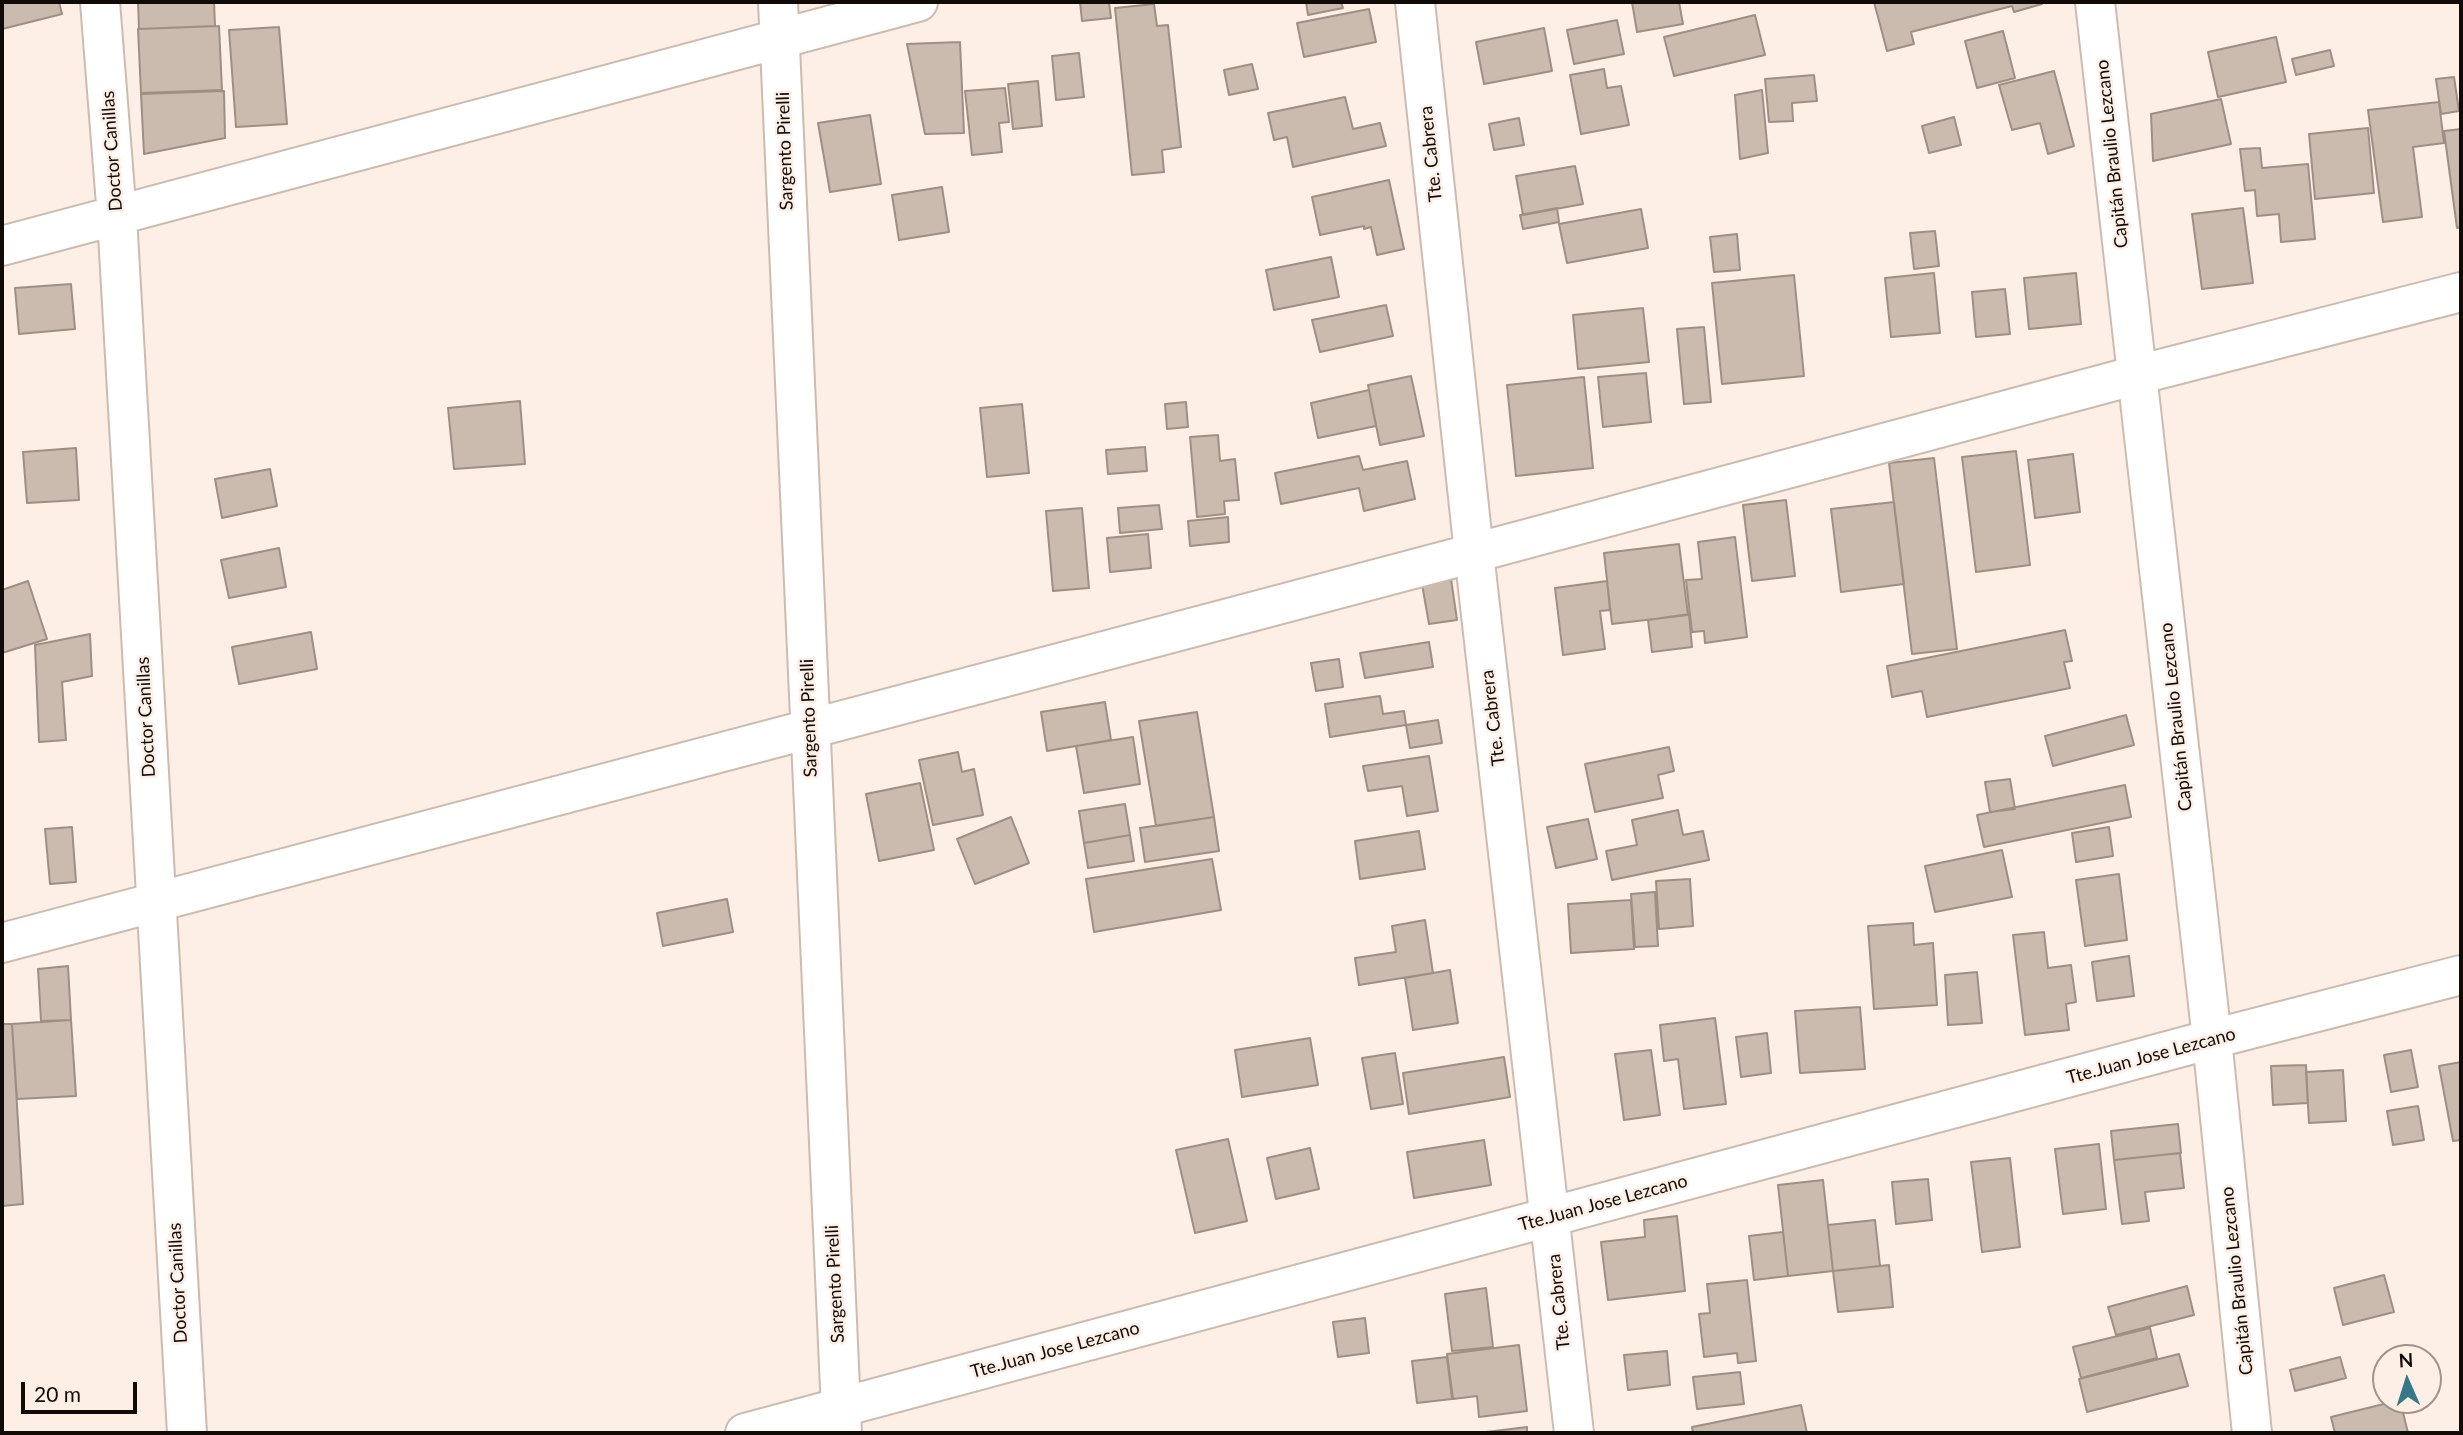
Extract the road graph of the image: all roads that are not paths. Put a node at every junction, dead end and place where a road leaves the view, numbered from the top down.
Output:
1 (100, 2) edge
2 (918, 2) edge
3 (1415, 2) edge
4 (2095, 2) edge
5 (779, 20) edge
6 (117, 217) junction
7 (2, 246) edge
8 (2461, 292) edge
9 (2137, 375) junction
10 (1474, 553) junction
11 (809, 730) junction
12 (156, 902) junction
13 (2, 943) edge
14 (2461, 975) edge
15 (2212, 1039) junction
16 (1550, 1218) junction
17 (841, 1420) edge
18 (187, 1433) edge
19 (745, 1433) edge
20 (1574, 1433) edge
21 (2252, 1433) edge

1 - 6 street, Doctor Canillas
2 - 5 street
3 - 10 street, Tte. Cabrera
4 - 9 street, Capitán Braulio Lezcano
5 - 6 street
5 - 11 street, Sargento Pirelli
6 - 7 street
6 - 12 street, Doctor Canillas
8 - 9 street
9 - 10 street
9 - 15 street, Capitán Braulio Lezcano
10 - 11 street
10 - 16 street, Tte. Cabrera
11 - 12 street
11 - 17 street, Sargento Pirelli
12 - 13 street
12 - 18 street, Doctor Canillas
14 - 15 street, Tte.Juan Jose Lezcano
15 - 16 street, Tte.Juan Jose Lezcano
15 - 21 street, Capitán Braulio Lezcano
16 - 17 street, Tte.Juan Jose Lezcano
16 - 20 street, Tte. Cabrera
17 - 19 street, Tte.Juan Jose Lezcano

